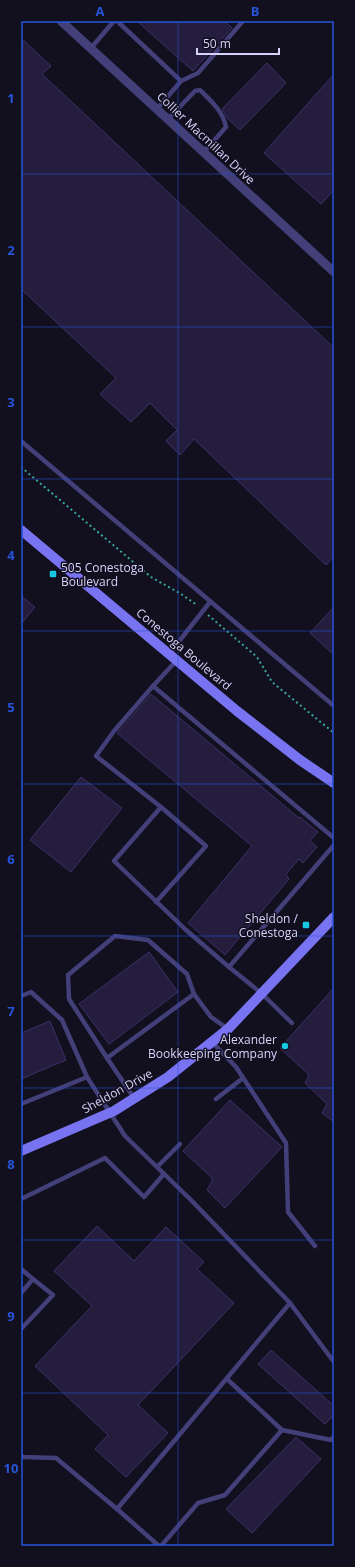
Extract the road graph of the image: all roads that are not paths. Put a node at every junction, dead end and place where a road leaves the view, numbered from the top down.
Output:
1 (61, 21) edge
2 (116, 21) edge
3 (243, 21) edge
4 (91, 48) junction
5 (181, 80) junction
6 (157, 109) junction
7 (168, 119) junction
8 (204, 152) junction
9 (334, 272) edge
10 (21, 441) edge
11 (21, 530) edge
12 (210, 602) junction
13 (173, 657) junction
14 (153, 686) junction
15 (334, 706) edge
16 (334, 784) edge
17 (161, 807) junction
18 (334, 838) edge
19 (334, 846) edge
20 (156, 902) junction
21 (334, 917) edge
22 (230, 967) junction
23 (194, 994) junction
24 (262, 994) junction
25 (21, 996) edge
26 (292, 1023) dead end
27 (228, 1029) junction
28 (212, 1042) junction
29 (108, 1058) junction
30 (87, 1077) junction
31 (243, 1078) junction
32 (134, 1098) junction
33 (216, 1099) dead end
34 (21, 1104) edge
35 (110, 1112) junction
36 (180, 1144) dead end
37 (21, 1151) edge
38 (157, 1167) junction
39 (164, 1174) junction
40 (21, 1199) edge
41 (315, 1246) dead end
42 (21, 1269) edge
43 (33, 1279) junction
44 (21, 1293) edge
45 (290, 1303) junction
46 (21, 1329) edge
47 (334, 1362) edge
48 (227, 1378) junction
49 (282, 1430) junction
50 (334, 1436) edge
51 (21, 1455) edge
52 (116, 1509) junction
53 (160, 1546) edge

1 - 4 street, Collier Macmillan Drive
2 - 4 lane
2 - 5 lane
3 - 5 lane
4 - 6 street, Collier Macmillan Drive
5 - 6 lane
6 - 7 street, Collier Macmillan Drive
7 - 8 street, Collier Macmillan Drive
7 - 8 lane
8 - 9 street, Collier Macmillan Drive
10 - 12 lane
11 - 13 street, Conestoga Boulevard
12 - 13 lane
12 - 15 lane
13 - 14 lane
13 - 16 street, Conestoga Boulevard
14 - 17 lane
14 - 18 lane
17 - 20 lane
17 - 20 lane
19 - 22 lane
20 - 22 lane
21 - 24 street, Sheldon Drive
22 - 24 lane
23 - 27 lane
23 - 29 lane
23 - 29 lane
24 - 26 lane
24 - 27 street, Sheldon Drive
25 - 30 lane
27 - 28 street, Sheldon Drive
28 - 31 lane
28 - 32 street, Sheldon Drive
29 - 32 lane
30 - 34 lane
30 - 35 lane
31 - 33 lane
31 - 41 lane
32 - 35 street, Sheldon Drive
35 - 37 street, Sheldon Drive
35 - 38 lane
36 - 38 lane
38 - 39 lane
39 - 40 lane
39 - 45 lane
42 - 43 lane
43 - 44 lane
43 - 46 lane
45 - 47 lane
45 - 48 lane
48 - 49 lane
48 - 52 lane
49 - 50 lane
49 - 53 lane
51 - 52 lane
52 - 53 lane

